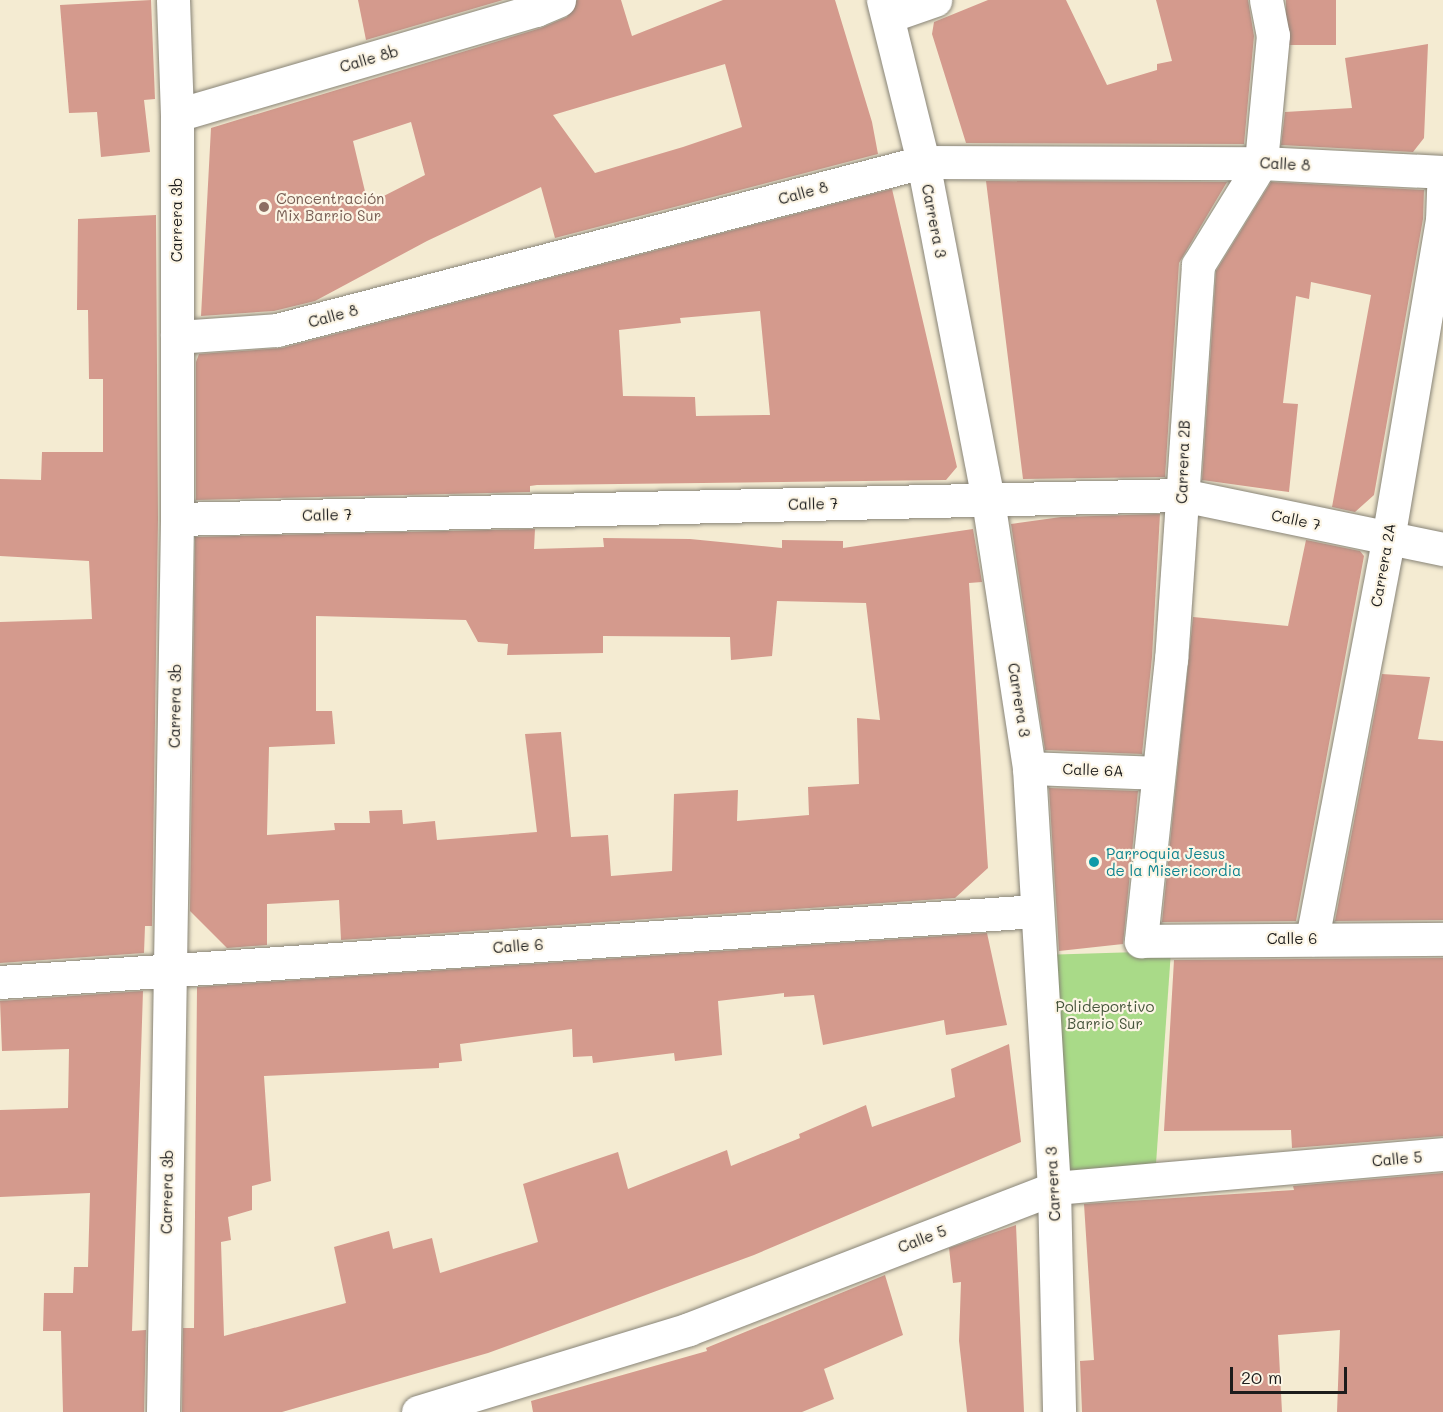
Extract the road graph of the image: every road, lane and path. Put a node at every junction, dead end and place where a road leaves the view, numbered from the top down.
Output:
1 (173, 0) edge
2 (559, 0) edge
3 (935, 0) edge
4 (1266, 0) edge
5 (886, 8) edge
6 (177, 115) junction
7 (923, 162) junction
8 (1261, 163) junction
9 (1443, 172) edge
10 (1443, 189) edge
11 (1443, 221) edge
12 (177, 337) junction
13 (1182, 495) junction
14 (987, 500) junction
15 (177, 519) junction
16 (1388, 539) junction
17 (1443, 549) edge
18 (1029, 768) junction
19 (1157, 773) junction
20 (1035, 911) junction
21 (1312, 939) junction
22 (1443, 939) edge
23 (1141, 941) joint
24 (172, 970) junction
25 (0, 982) edge
26 (1443, 1154) edge
27 (1054, 1188) junction
28 (163, 1412) edge
29 (418, 1412) edge
30 (1059, 1412) edge

1 - 6 street, Carrera 3b
2 - 6 street, Calle 8b
3 - 5 street
4 - 8 street, Carrera 2B
5 - 7 street, Carrera 3
6 - 12 street, Carrera 3b
7 - 8 street, Calle 8
7 - 12 street, Calle 8
7 - 14 street, Carrera 3
8 - 9 street, Calle 8
8 - 13 street, Carrera 2B
10 - 11 street, Carrera 2A
11 - 16 street, Carrera 2A
12 - 15 street, Carrera 3b
13 - 14 street, Calle 7
13 - 16 street, Calle 7
13 - 19 street, Carrera 2B
14 - 15 street, Calle 7
14 - 18 street, Carrera 3
15 - 24 street, Carrera 3b
16 - 17 street, Calle 7
16 - 21 street, Carrera 2A
18 - 19 street, Calle 6A
18 - 20 street, Carrera 3
19 - 23 street, Carrera 2B
20 - 24 street, Calle 6
20 - 27 street, Carrera 3
21 - 22 street, Calle 6
21 - 23 street, Calle 6
24 - 25 street, Calle 6
24 - 28 street, Carrera 3b
26 - 27 street, Calle 5
27 - 29 street, Calle 5
27 - 30 street, Carrera 3

